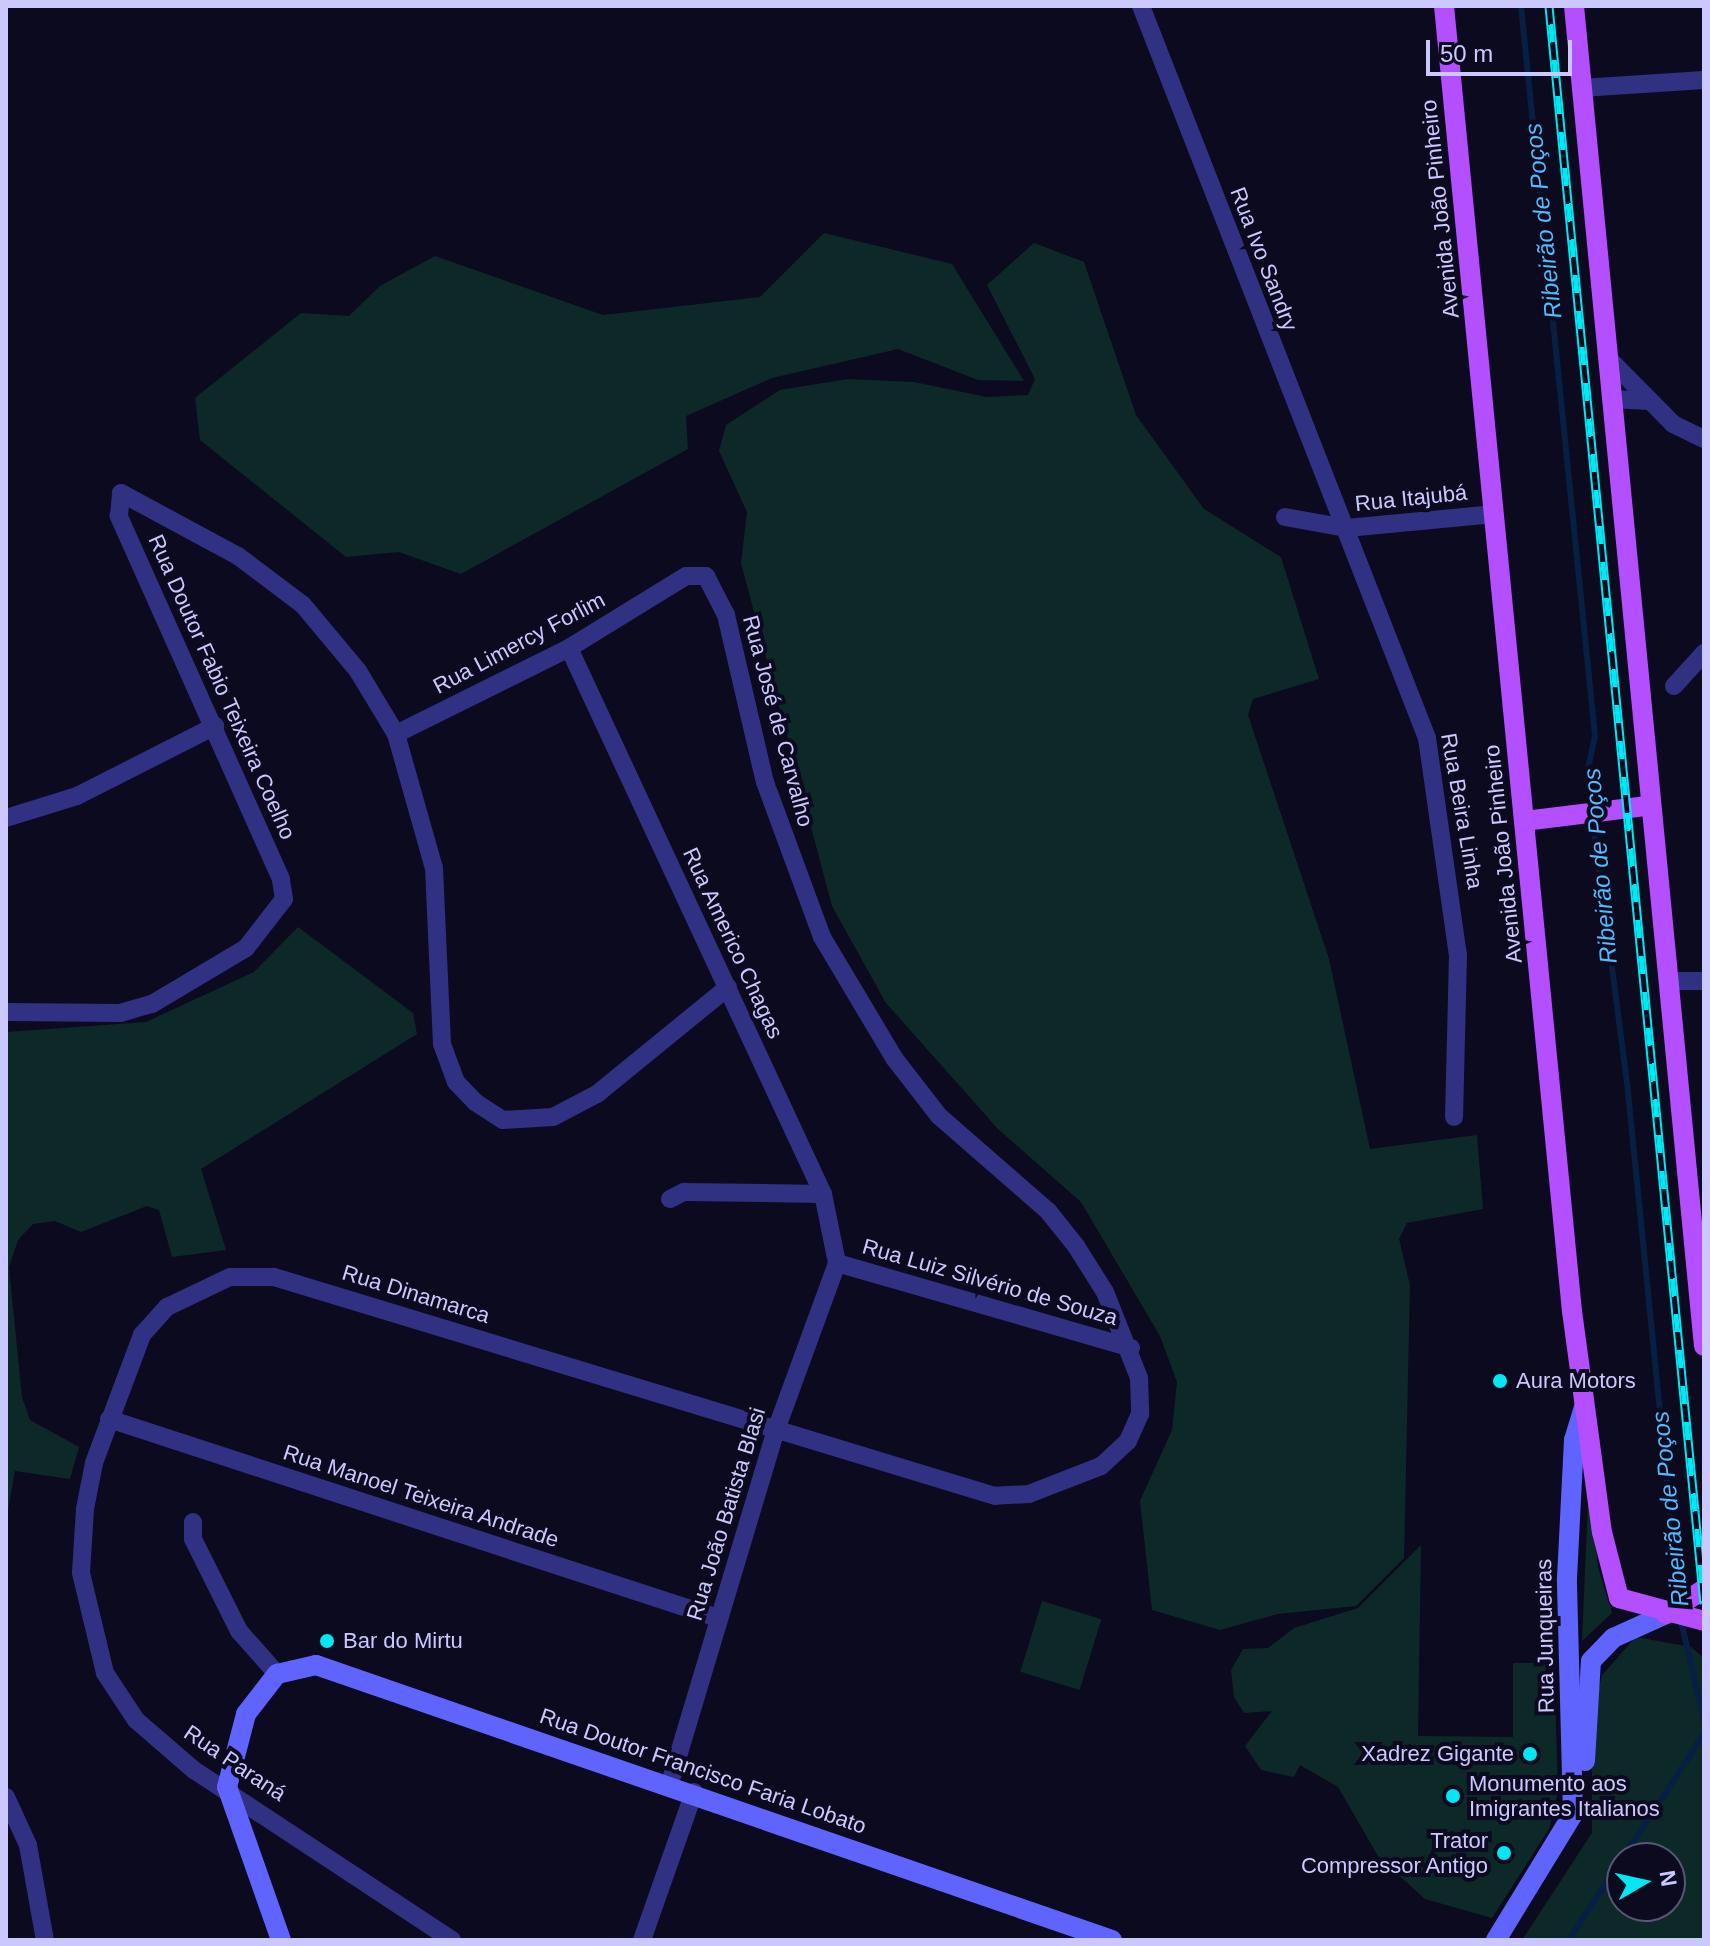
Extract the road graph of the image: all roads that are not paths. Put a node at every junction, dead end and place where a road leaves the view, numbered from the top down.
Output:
1 (1141, 6) edge
2 (1444, 6) edge
3 (1574, 6) edge
4 (1704, 80) edge
5 (1581, 88) junction
6 (1607, 357) junction
7 (1611, 399) junction
8 (1650, 401) junction
9 (1704, 439) edge
10 (1494, 514) junction
11 (1285, 517) dead end
12 (1347, 528) junction
13 (706, 576) joint
14 (569, 648) junction
15 (1704, 653) edge
16 (1674, 686) dead end
17 (215, 726) junction
18 (396, 734) junction
19 (1637, 807) junction
20 (6, 818) edge
21 (1524, 821) junction
22 (1669, 981) junction
23 (1704, 981) edge
24 (728, 987) junction
25 (6, 1012) edge
26 (1454, 1117) dead end
27 (823, 1194) junction
28 (670, 1199) dead end
29 (1699, 1244) edge
30 (837, 1263) junction
31 (1704, 1346) edge
32 (1131, 1348) junction
33 (1584, 1408) junction
34 (109, 1419) junction
35 (776, 1430) junction
36 (193, 1522) dead end
37 (1698, 1607) edge
38 (1644, 1616) junction
39 (718, 1618) junction
40 (277, 1674) junction
41 (670, 1783) junction
42 (227, 1787) junction
43 (694, 1792) junction
44 (6, 1797) edge
45 (45, 1940) edge
46 (281, 1940) edge
47 (452, 1940) edge
48 (642, 1940) edge
49 (1112, 1940) edge
50 (1496, 1940) edge
51 (1512, 1940) edge

1 - 12 street, Rua Ivo Sandry
2 - 10 main road, Avenida João Pinheiro
3 - 5 main road
4 - 5 street
5 - 6 main road
6 - 7 main road
6 - 8 street
7 - 8 street
7 - 19 main road
8 - 9 street
10 - 12 street, Rua Itajubá
10 - 21 main road, Avenida João Pinheiro
11 - 12 street, Rua Itajubá
12 - 26 street, Rua Beira Linha
13 - 14 street, Rua Limercy Forlim
13 - 32 street, Rua José de Carvalho
14 - 18 street, Rua Limercy Forlim
14 - 24 street, Rua Americo Chagas
15 - 16 street
17 - 18 street, Rua Doutor Fabio Teixeira Coelho
17 - 20 street
17 - 25 street, Rua Doutor Fabio Teixeira Coelho
18 - 24 street
19 - 21 main road
19 - 22 main road
21 - 33 main road, Avenida João Pinheiro
22 - 23 street
22 - 29 main road
24 - 27 street, Rua Americo Chagas
27 - 28 street
27 - 30 street, Rua Americo Chagas
29 - 31 main road
30 - 32 street, Rua Luiz Silvério de Souza
30 - 35 street, Rua João Batista Blasi
32 - 35 street, Rua José de Carvalho
33 - 38 main road, Avenida João Pinheiro
33 - 50 street, Rua Junqueiras
34 - 35 street, Rua Dinamarca
34 - 39 street, Rua Manoel Teixeira Andrade
34 - 42 street, Rua Paraná
35 - 39 street, Rua João Batista Blasi
36 - 40 street
37 - 38 main road, Avenida João Pinheiro
38 - 51 street, Rua Junqueiras
39 - 41 street, Rua João Batista Blasi
40 - 41 street, Rua Doutor Francisco Faria Lobato
40 - 42 street
41 - 43 street, Rua Doutor Francisco Faria Lobato
42 - 46 street
42 - 47 street, Rua Paraná
43 - 48 street
43 - 49 street, Rua Doutor Francisco Faria Lobato
44 - 45 street

